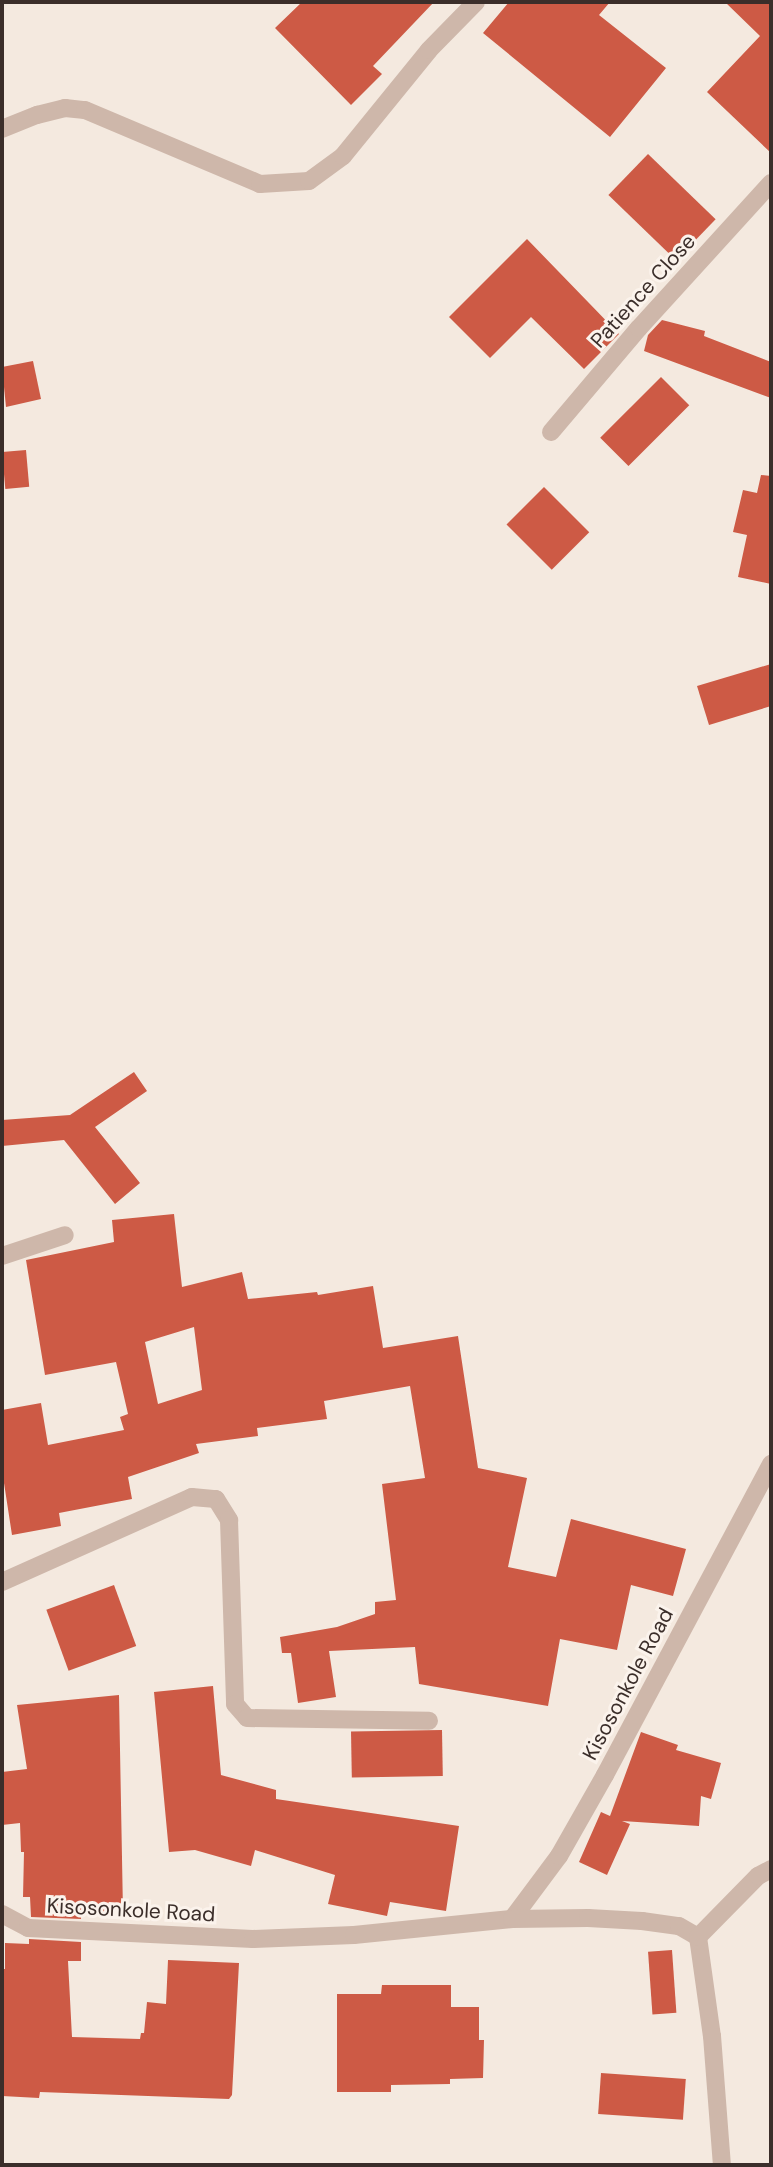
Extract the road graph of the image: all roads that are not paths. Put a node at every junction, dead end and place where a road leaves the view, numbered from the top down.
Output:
1 (476, 2) edge
2 (2, 129) edge
3 (771, 183) edge
4 (551, 432) dead end
5 (65, 1235) dead end
6 (2, 1256) edge
7 (771, 1464) edge
8 (2, 1583) edge
9 (429, 1721) dead end
10 (771, 1868) edge
11 (2, 1914) edge
12 (512, 1919) junction
13 (698, 1937) junction
14 (722, 2165) edge

1 - 2 street
3 - 4 street, Patience Close
5 - 6 street
7 - 12 street, Kisosonkole Road
8 - 9 street
10 - 13 street
11 - 12 street, Kisosonkole Road
12 - 13 street, Kisosonkole Road
13 - 14 street

